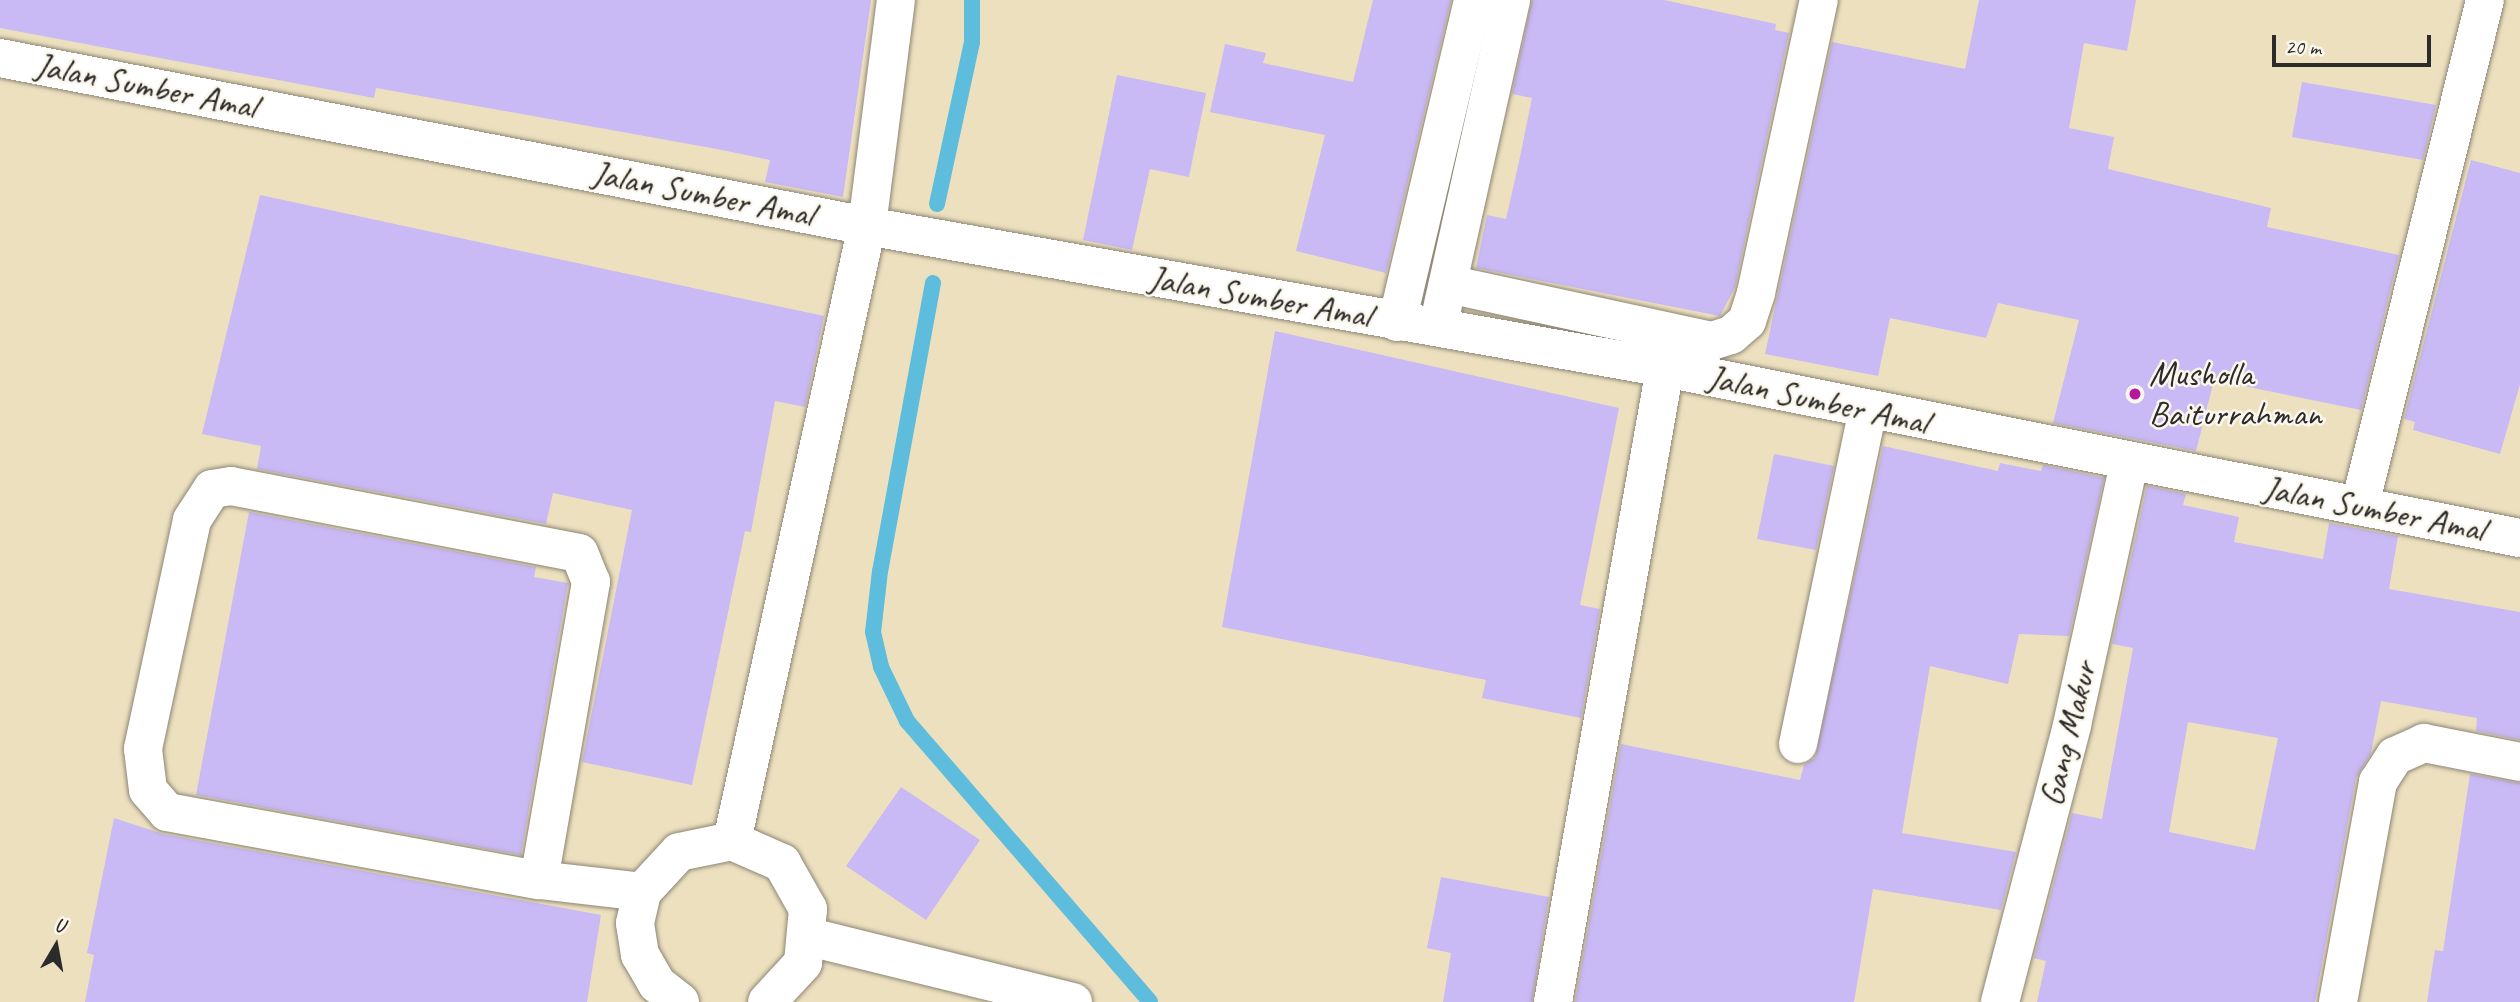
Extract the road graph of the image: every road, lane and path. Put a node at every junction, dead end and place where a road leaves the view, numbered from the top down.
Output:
1 (896, 0) edge
2 (1473, 0) edge
3 (1510, 0) edge
4 (2485, 0) edge
5 (1813, 1) edge
6 (0, 58) edge
7 (867, 226) junction
8 (1448, 284) junction
9 (1397, 322) junction
10 (1437, 329) junction
11 (1665, 368) junction
12 (1867, 410) junction
13 (2129, 464) junction
14 (2360, 505) junction
15 (2520, 538) edge
16 (1798, 744) dead end
17 (2520, 762) edge
18 (732, 841) junction
19 (539, 880) junction
20 (642, 892) junction
21 (810, 937) junction
22 (680, 1002) edge
23 (767, 1002) edge
24 (1073, 1002) edge
25 (1553, 1002) edge
26 (2000, 1002) edge
27 (2338, 1002) edge

1 - 7 street
2 - 9 street
3 - 8 street
4 - 14 street
5 - 8 street
6 - 7 street, Jalan Sumber Amal
7 - 9 street, Jalan Sumber Amal
7 - 18 street
8 - 10 street
9 - 10 street, Jalan Sumber Amal
10 - 11 street, Jalan Sumber Amal
11 - 12 street, Jalan Sumber Amal
11 - 25 street
12 - 13 street, Jalan Sumber Amal
12 - 16 street
13 - 14 street, Jalan Sumber Amal
13 - 26 street, Gang Makur
14 - 15 street, Jalan Sumber Amal
17 - 27 street
18 - 20 street
18 - 21 street
19 - 19 street
19 - 20 street
20 - 22 street
21 - 23 street
21 - 24 street

